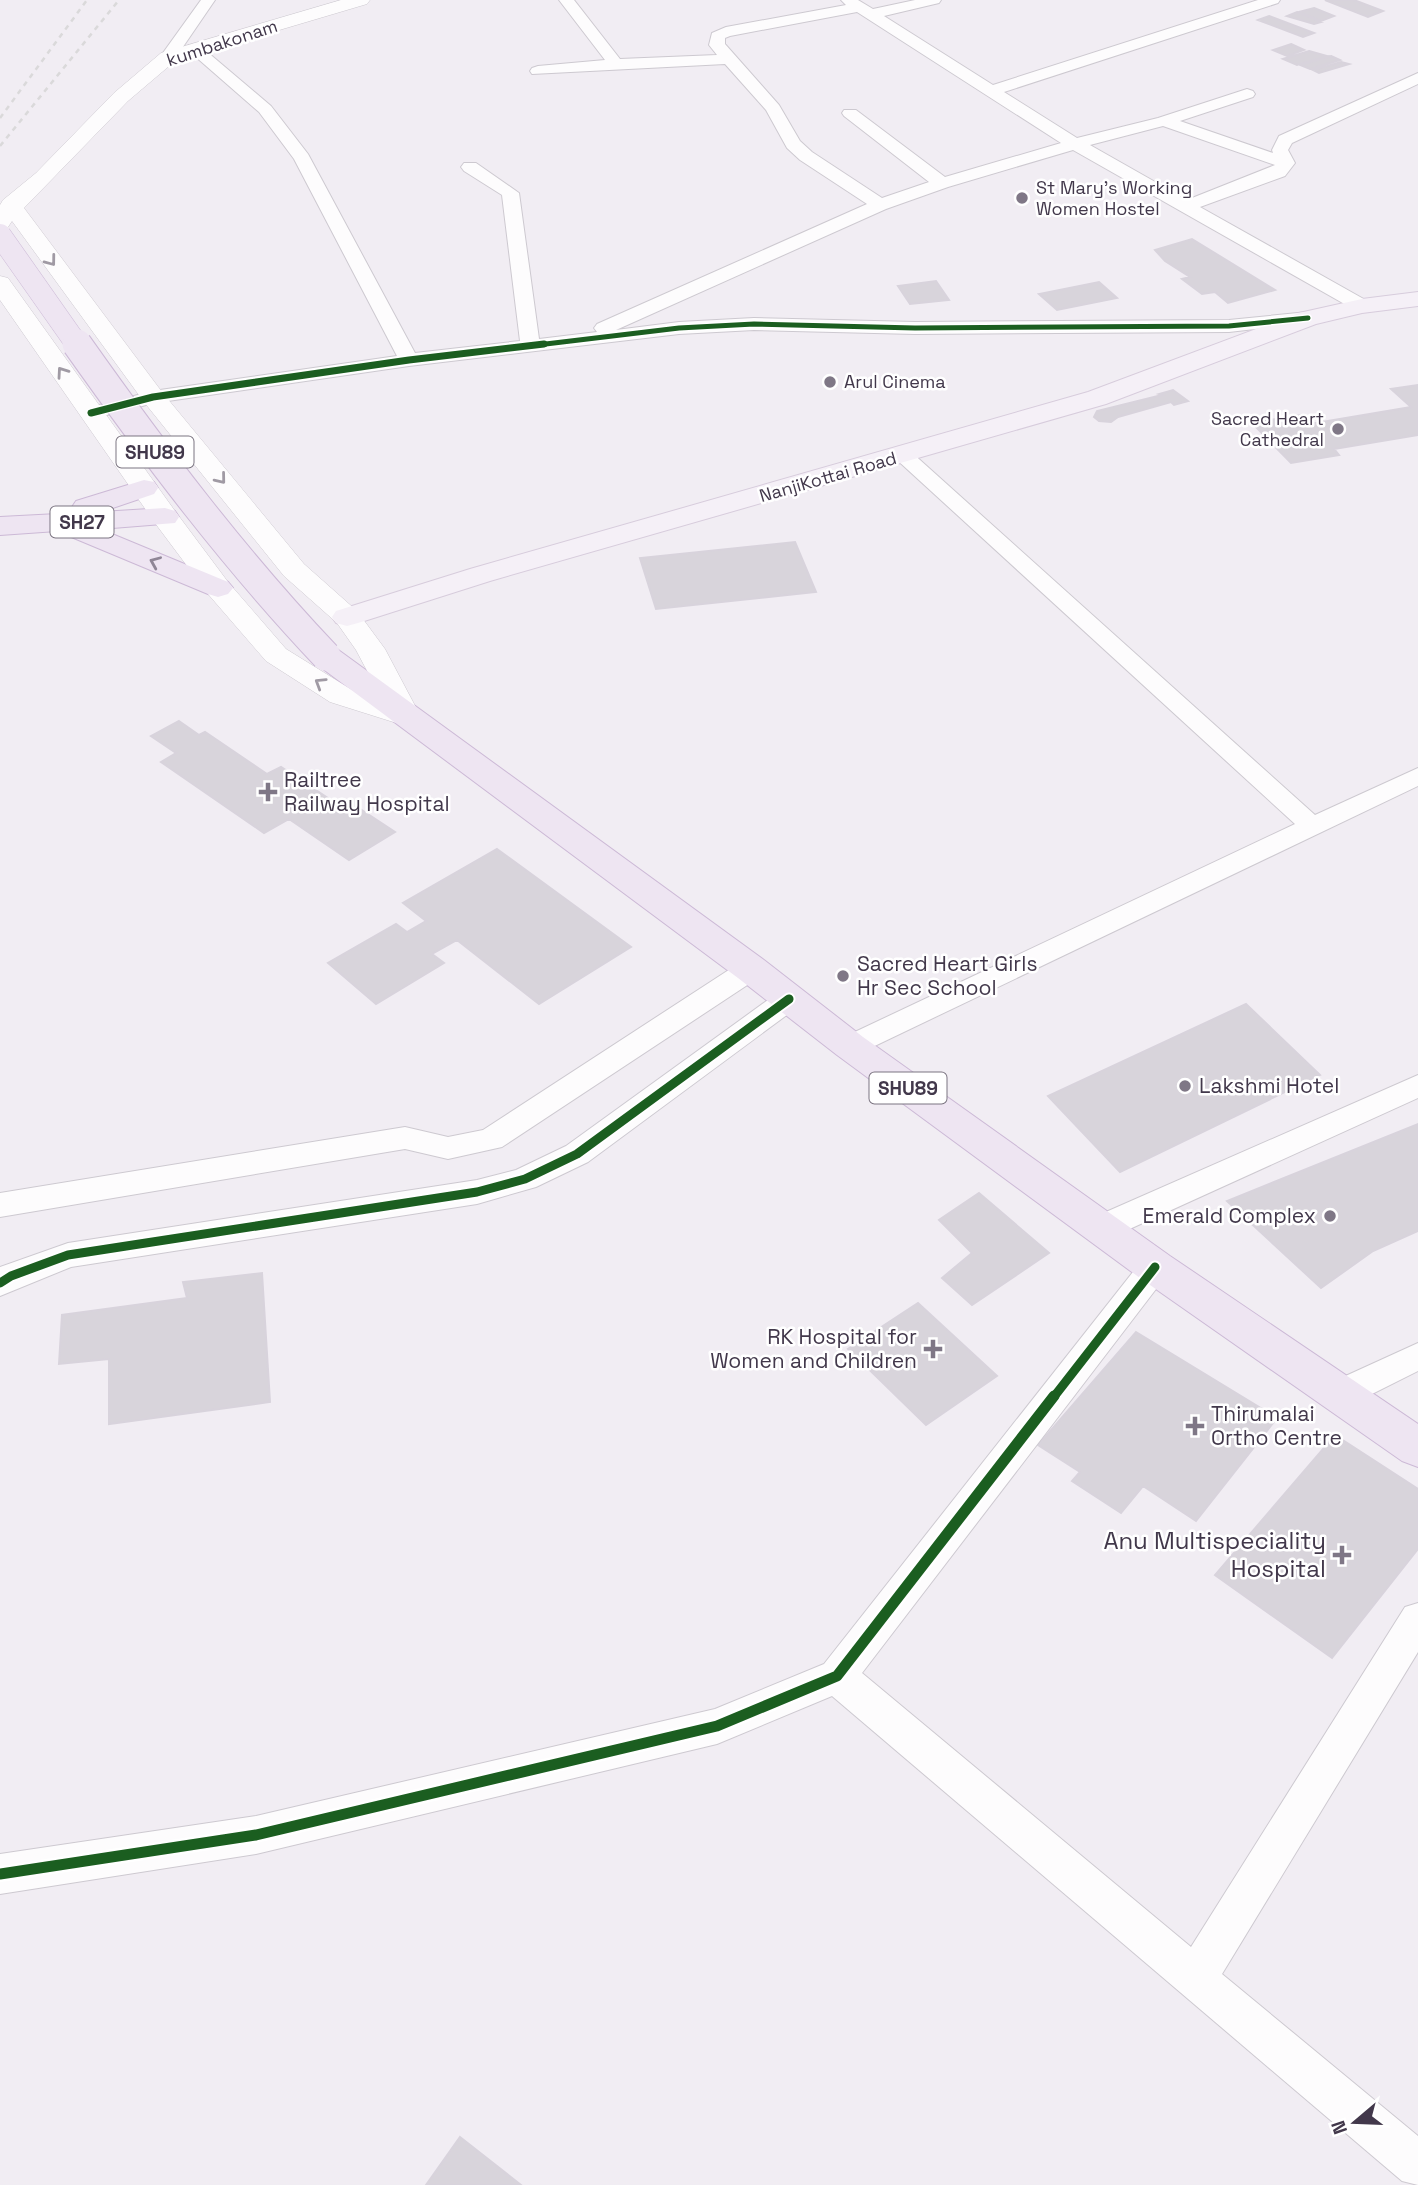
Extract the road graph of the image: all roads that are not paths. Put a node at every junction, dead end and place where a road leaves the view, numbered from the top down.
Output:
1 (208, 0) edge
2 (361, 0) edge
3 (566, 0) edge
4 (934, 0) edge
5 (1273, 0) edge
6 (861, 7) edge
7 (194, 48) junction
8 (167, 57) junction
9 (728, 59) junction
10 (616, 64) junction
11 (538, 71) dead end
12 (1418, 78) edge
13 (992, 91) junction
14 (1247, 94) dead end
15 (850, 113) dead end
16 (1164, 121) junction
17 (1075, 144) junction
18 (1286, 163) junction
19 (470, 167) dead end
20 (942, 183) junction
21 (880, 205) junction
22 (1188, 206) junction
23 (6, 213) edge
24 (0, 235) edge
25 (0, 283) edge
26 (1418, 299) edge
27 (1362, 306) junction
28 (1308, 318) junction
29 (585, 338) junction
30 (530, 346) junction
31 (409, 360) junction
32 (153, 397) junction
33 (90, 413) junction
34 (903, 455) junction
35 (144, 488) junction
36 (0, 511) edge
37 (165, 517) junction
38 (61, 523) junction
39 (0, 526) edge
40 (218, 588) junction
41 (347, 617) junction
42 (406, 717) junction
43 (1418, 776) edge
44 (1312, 826) junction
45 (751, 969) junction
46 (789, 999) junction
47 (849, 1046) junction
48 (1418, 1086) edge
49 (0, 1205) edge
50 (1101, 1228) junction
51 (1155, 1267) junction
52 (0, 1283) edge
53 (1418, 1356) edge
54 (1340, 1394) junction
55 (1418, 1448) edge
56 (1418, 1619) edge
57 (837, 1676) junction
58 (0, 1874) edge
59 (1196, 1978) junction
60 (1418, 2165) edge

1 - 8 street
2 - 7 street, kumbakonam
3 - 10 street
4 - 6 street
5 - 13 street
6 - 9 street
6 - 13 street
7 - 8 street, kumbakonam
7 - 31 street
8 - 23 street, kumbakonam
9 - 10 street
9 - 21 street
10 - 11 street
12 - 18 street
13 - 17 street
14 - 16 street
15 - 20 street
16 - 17 street
16 - 18 street
17 - 20 street
17 - 22 street
18 - 22 street
19 - 30 street
20 - 21 street
21 - 29 street
22 - 27 street
23 -> 32 street
24 - 42 main road, SHU89, bridge
33 -> 25 street
26 - 27 main road, NanjiKottai Road
27 - 28 main road, NanjiKottai Road
28 - 29 street
28 - 34 main road, NanjiKottai Road
29 - 30 street
30 - 31 street
31 - 32 street
32 - 33 street
32 -> 41 street
33 - 35 street
34 - 41 main road, NanjiKottai Road
34 - 44 street
35 - 36 main road, SH27
35 - 37 street
37 - 38 main road, SH27
37 - 40 street
38 - 39 main road, SH27
40 -> 38 main road
42 -> 40 street
41 - 42 street
42 - 45 main road, SHU89
43 - 44 street
44 - 47 street
45 - 46 main road, SHU89
45 - 49 street
46 - 47 main road, SHU89
46 - 52 street
47 - 50 main road, SHU89
48 - 50 street
50 - 51 main road, SHU89
51 - 54 main road, SHU89
51 - 57 street
53 - 54 street
54 - 55 main road, SHU89
56 - 59 street
57 - 58 street
57 - 59 street
59 - 60 street

